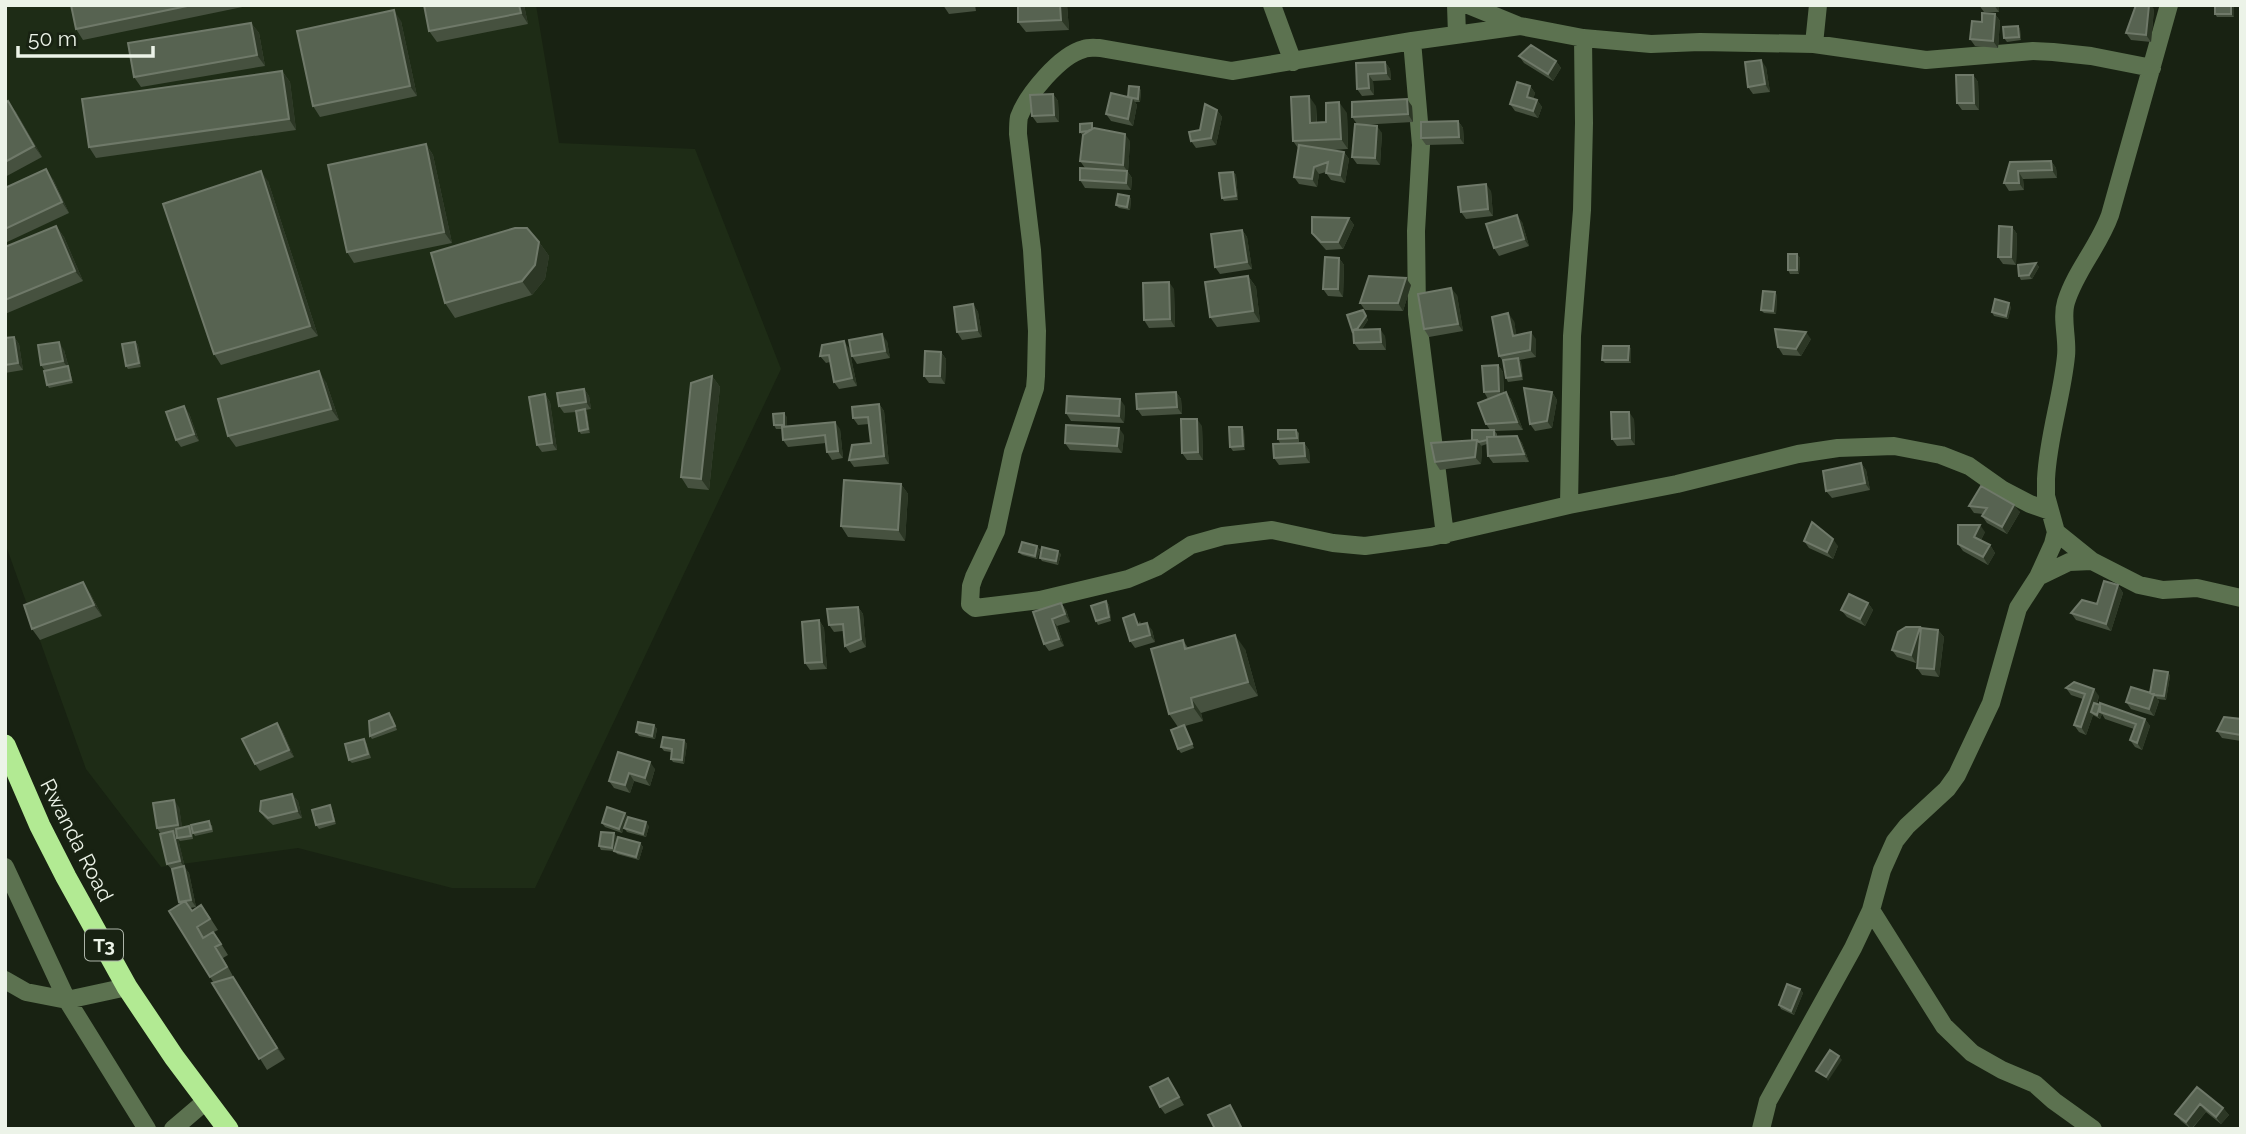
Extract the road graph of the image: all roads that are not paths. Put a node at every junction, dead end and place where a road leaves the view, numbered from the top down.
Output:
1 (1272, 5) edge
2 (1456, 5) edge
3 (1468, 5) edge
4 (1818, 5) edge
5 (2169, 5) edge
6 (1520, 26) junction
7 (1457, 35) junction
8 (1583, 38) junction
9 (1412, 41) junction
10 (1814, 44) junction
11 (1293, 62) junction
12 (2152, 68) junction
13 (1569, 505) junction
14 (2050, 511) junction
15 (2056, 532) junction
16 (1445, 535) junction
17 (2092, 561) junction
18 (2038, 577) junction
19 (2241, 598) edge
20 (5, 746) edge
21 (5, 867) edge
22 (1871, 910) junction
23 (5, 980) edge
24 (127, 987) junction
25 (67, 1000) junction
26 (207, 1100) junction
27 (147, 1129) edge
28 (173, 1129) edge
29 (228, 1129) edge
30 (1761, 1129) edge
31 (2093, 1129) edge

1 - 11 street
2 - 7 street
3 - 6 street
4 - 10 street
5 - 12 street
6 - 7 street
6 - 8 street
7 - 9 street
8 - 10 street
8 - 13 street
9 - 11 street
9 - 16 street
10 - 12 street
11 - 16 street
12 - 14 street
13 - 14 street
13 - 16 street
14 - 15 street
15 - 17 street
15 - 18 street
17 - 18 street
17 - 19 street
18 - 22 street
20 - 24 highway, Rwanda Road / T3
21 - 25 street
22 - 30 street
22 - 31 street
23 - 25 street
24 - 25 street
24 - 26 highway, Rwanda Road / T3
25 - 27 street
26 - 28 street
26 - 29 highway, Rwanda Road / T3

